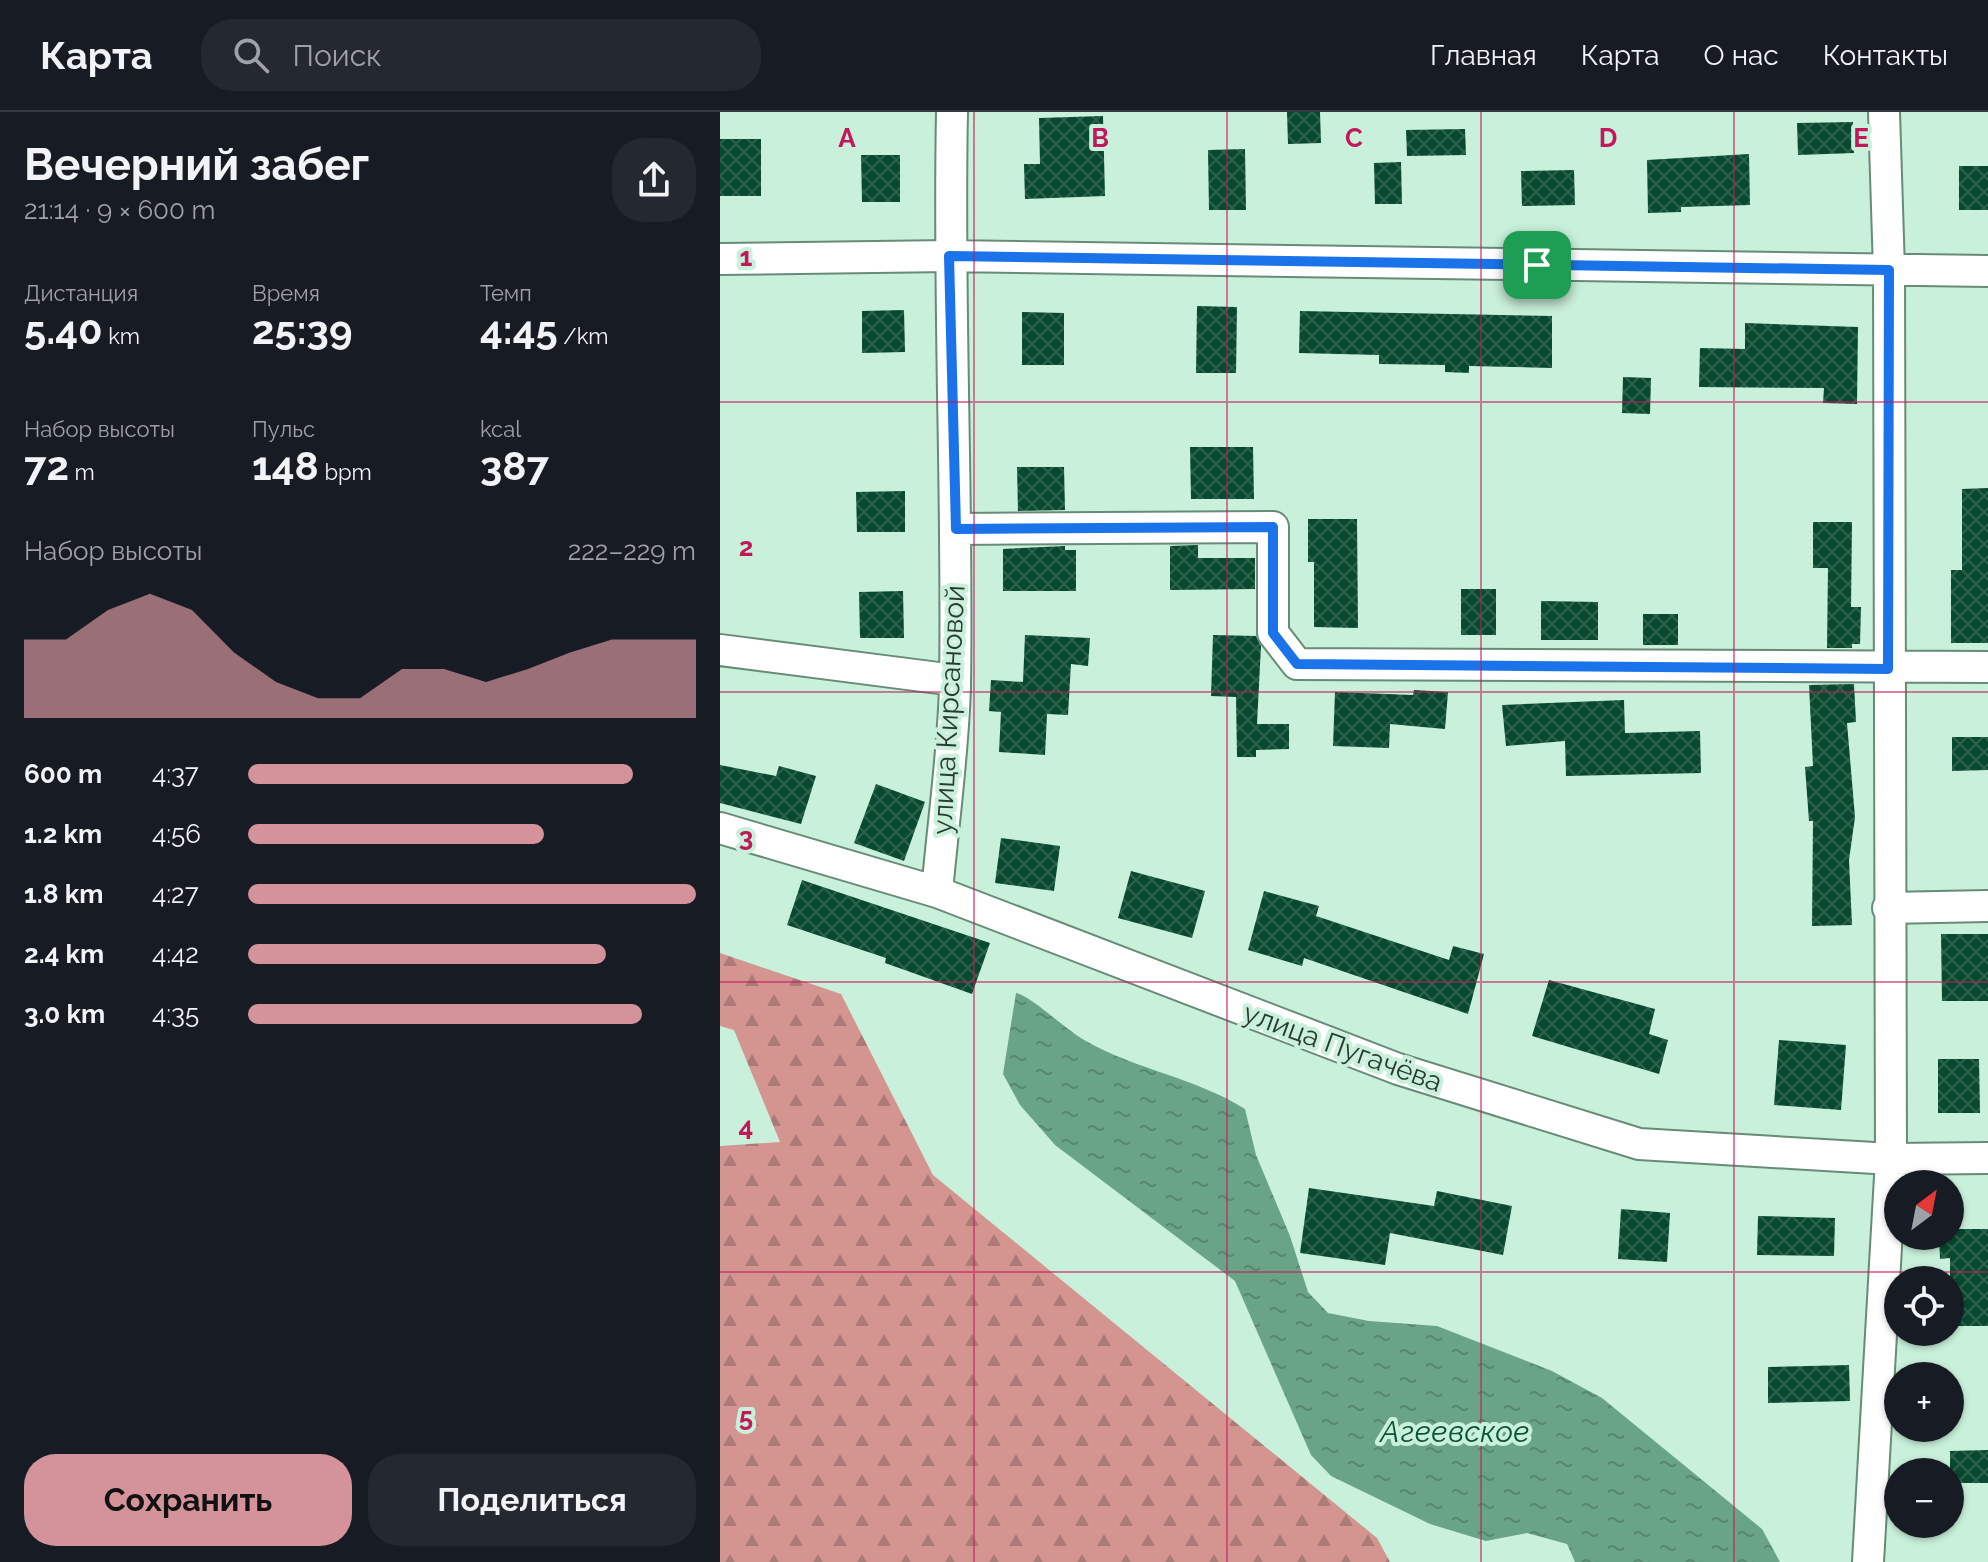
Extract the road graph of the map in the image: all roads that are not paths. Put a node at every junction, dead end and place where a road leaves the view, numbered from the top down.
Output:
1 (952, 112) edge
2 (1884, 112) edge
3 (949, 256) junction
4 (720, 259) edge
5 (1889, 270) junction
6 (1988, 271) edge
7 (956, 529) junction
8 (720, 650) edge
9 (1988, 667) edge
10 (1888, 669) junction
11 (954, 680) junction
12 (720, 828) edge
13 (937, 892) junction
14 (1988, 906) edge
15 (1888, 908) junction
16 (1988, 1158) edge
17 (1891, 1159) junction
18 (1868, 1562) edge

1 - 3 street, улица Кирсановой
2 - 5 street
3 - 4 street
3 - 5 street
3 - 7 street, улица Кирсановой
5 - 6 street
5 - 10 street
7 - 10 street
7 - 11 street, улица Кирсановой
8 - 11 street
9 - 10 street
10 - 15 street
11 - 13 street, улица Кирсановой
12 - 13 street, улица Пугачёва
13 - 17 street, улица Пугачёва
14 - 15 street
15 - 17 street
16 - 17 street, улица Пугачёва
17 - 18 street

